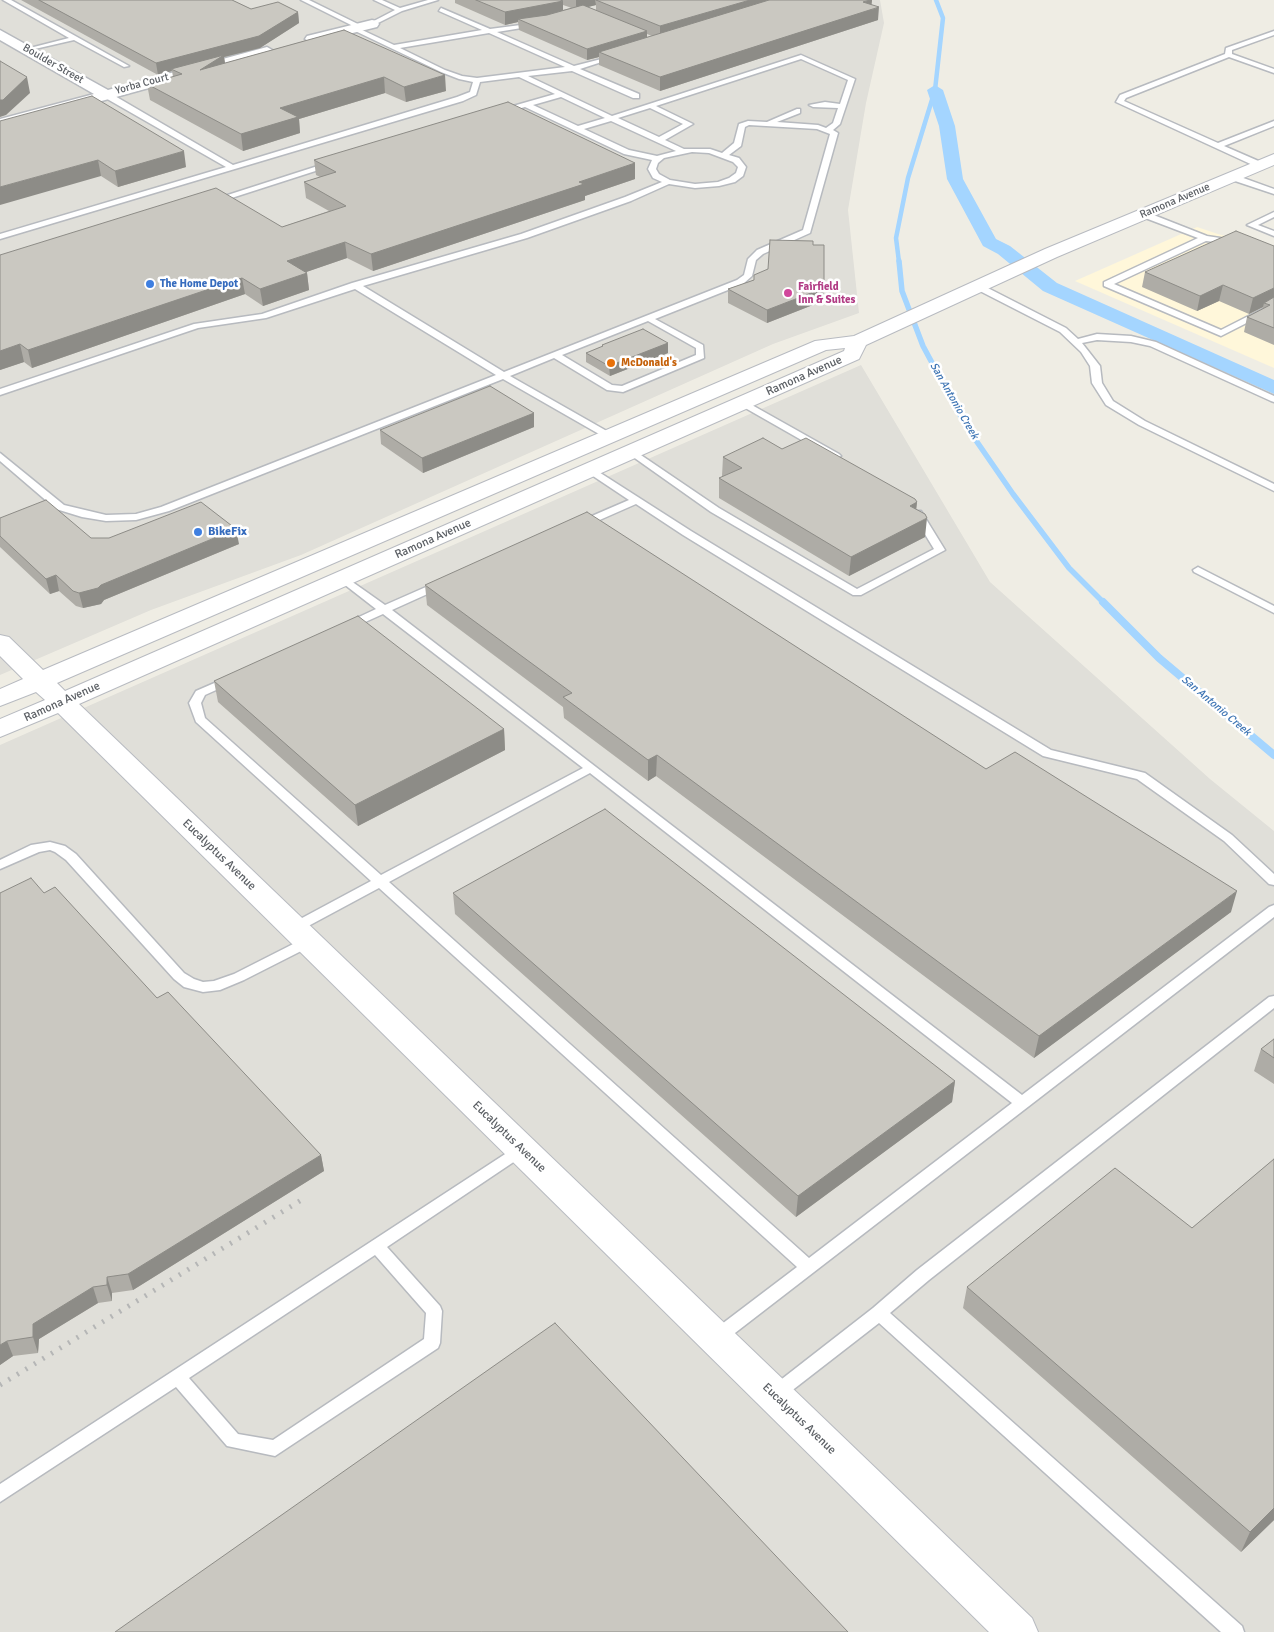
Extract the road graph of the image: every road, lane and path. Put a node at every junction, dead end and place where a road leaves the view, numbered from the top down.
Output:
1 (6, 0) edge
2 (304, 0) edge
3 (377, 0) edge
4 (435, 0) edge
5 (400, 10) junction
6 (441, 10) dead end
7 (547, 22) edge
8 (362, 26) junction
9 (490, 31) junction
10 (1274, 33) edge
11 (0, 34) edge
12 (76, 38) junction
13 (296, 44) edge
14 (393, 47) junction
15 (277, 49) edge
16 (28, 50) junction
17 (622, 54) edge
18 (1229, 55) junction
19 (126, 66) edge
20 (574, 68) junction
21 (1274, 71) edge
22 (522, 76) junction
23 (477, 80) junction
24 (105, 94) junction
25 (560, 95) junction
26 (636, 96) dead end
27 (526, 105) junction
28 (650, 106) junction
29 (812, 106) dead end
30 (842, 106) junction
31 (797, 111) dead end
32 (497, 114) edge
33 (612, 118) junction
34 (1274, 123) edge
35 (0, 124) edge
36 (769, 124) junction
37 (577, 129) junction
38 (829, 129) junction
39 (660, 140) junction
40 (1217, 146) junction
41 (682, 151) junction
42 (725, 154) junction
43 (658, 159) junction
44 (1267, 162) edge
45 (334, 163) edge
46 (232, 168) junction
47 (1232, 177) junction
48 (668, 182) junction
49 (1274, 192) edge
50 (201, 204) edge
51 (1143, 214) junction
52 (1274, 214) edge
53 (1274, 234) edge
54 (0, 237) edge
55 (1205, 238) junction
56 (1246, 244) edge
57 (355, 285) junction
58 (970, 289) junction
59 (1274, 306) edge
60 (648, 318) junction
61 (858, 341) junction
62 (1076, 342) junction
63 (556, 355) junction
64 (504, 376) junction
65 (0, 392) edge
66 (1274, 399) edge
67 (743, 403) junction
68 (609, 436) junction
69 (632, 452) junction
70 (0, 456) edge
71 (842, 461) edge
72 (591, 470) junction
73 (1274, 488) edge
74 (637, 500) junction
75 (907, 504) edge
76 (567, 530) edge
77 (1198, 570) dead end
78 (344, 579) junction
79 (453, 579) edge
80 (383, 610) junction
81 (1274, 610) edge
82 (340, 630) edge
83 (0, 642) edge
84 (244, 674) edge
85 (50, 691) junction
86 (0, 698) edge
87 (0, 729) edge
88 (591, 768) junction
89 (0, 865) edge
90 (380, 881) junction
91 (1274, 881) edge
92 (1274, 910) edge
93 (301, 935) junction
94 (1274, 1001) edge
95 (1022, 1103) junction
96 (522, 1149) junction
97 (376, 1245) junction
98 (808, 1267) junction
99 (879, 1313) junction
100 (716, 1338) junction
101 (178, 1377) junction
102 (774, 1395) junction
103 (0, 1494) edge
104 (1018, 1632) edge
105 (1235, 1632) edge

1 - 12 lane
2 - 8 lane
3 - 5 lane
4 - 5 lane
5 - 8 lane
6 - 9 lane
7 - 9 lane
8 - 13 street
8 - 14 lane
9 - 14 lane
9 - 20 lane
10 - 18 lane
11 - 16 street, Boulder Street
12 - 16 lane
12 - 19 lane
14 - 23 lane
15 - 24 street, Yorba Court
16 - 24 street, Boulder Street
17 - 20 lane
18 - 21 lane
18 - 40 lane
20 - 22 lane
20 - 26 lane
22 - 23 lane
22 - 25 lane
23 - 46 lane
24 - 35 street, Yorba Court
24 - 46 lane
25 - 27 lane
25 - 33 lane
27 - 32 lane
27 - 37 lane
28 - 30 lane
28 - 33 lane
28 - 39 lane
29 - 30 lane
30 - 38 lane
31 - 36 lane
33 - 37 lane
33 - 39 lane
34 - 40 lane
36 - 38 lane
36 - 42 lane
37 - 43 lane
38 - 60 lane
39 - 41 lane
40 - 44 lane
41 - 42 lane
41 - 43 lane
42 - 48 lane
43 - 48 lane
44 - 47 main road, Ramona Avenue
45 - 50 lane
46 - 54 lane
47 - 49 lane
47 - 51 main road, Ramona Avenue
48 - 57 lane
51 - 55 lane
51 - 58 main road, Ramona Avenue
52 - 53 lane
55 - 56 lane
55 - 59 lane
57 - 64 lane
57 - 65 lane
58 - 61 main road, Ramona Avenue
58 - 62 lane
60 - 63 lane
60 - 63 lane
61 - 67 main road, Ramona Avenue
61 - 68 main road, Ramona Avenue
62 - 66 lane
62 - 73 lane
63 - 64 lane
64 - 68 lane
64 - 70 lane
67 - 69 main road, Ramona Avenue
67 - 71 lane
68 - 69 main road
68 - 85 main road, Ramona Avenue
69 - 72 main road, Ramona Avenue
69 - 75 lane
72 - 74 lane
72 - 78 main road, Ramona Avenue
74 - 76 lane
74 - 91 lane
77 - 81 lane
78 - 80 lane
78 - 85 main road, Ramona Avenue
79 - 80 lane
80 - 82 lane
80 - 88 lane
83 - 85 main road, Eucalyptus Avenue
84 - 90 lane
85 - 86 main road, Ramona Avenue
85 - 87 main road, Ramona Avenue
85 - 93 main road, Eucalyptus Avenue
88 - 90 lane
88 - 95 lane
89 - 93 lane
90 - 93 lane
90 - 98 lane
92 - 95 lane
93 - 96 main road, Eucalyptus Avenue
94 - 99 lane
95 - 98 lane
96 - 97 lane
96 - 100 main road, Eucalyptus Avenue
97 - 101 lane
97 - 101 lane
98 - 100 lane
99 - 102 lane
99 - 105 lane
100 - 102 main road, Eucalyptus Avenue
101 - 103 lane
102 - 104 main road, Eucalyptus Avenue

